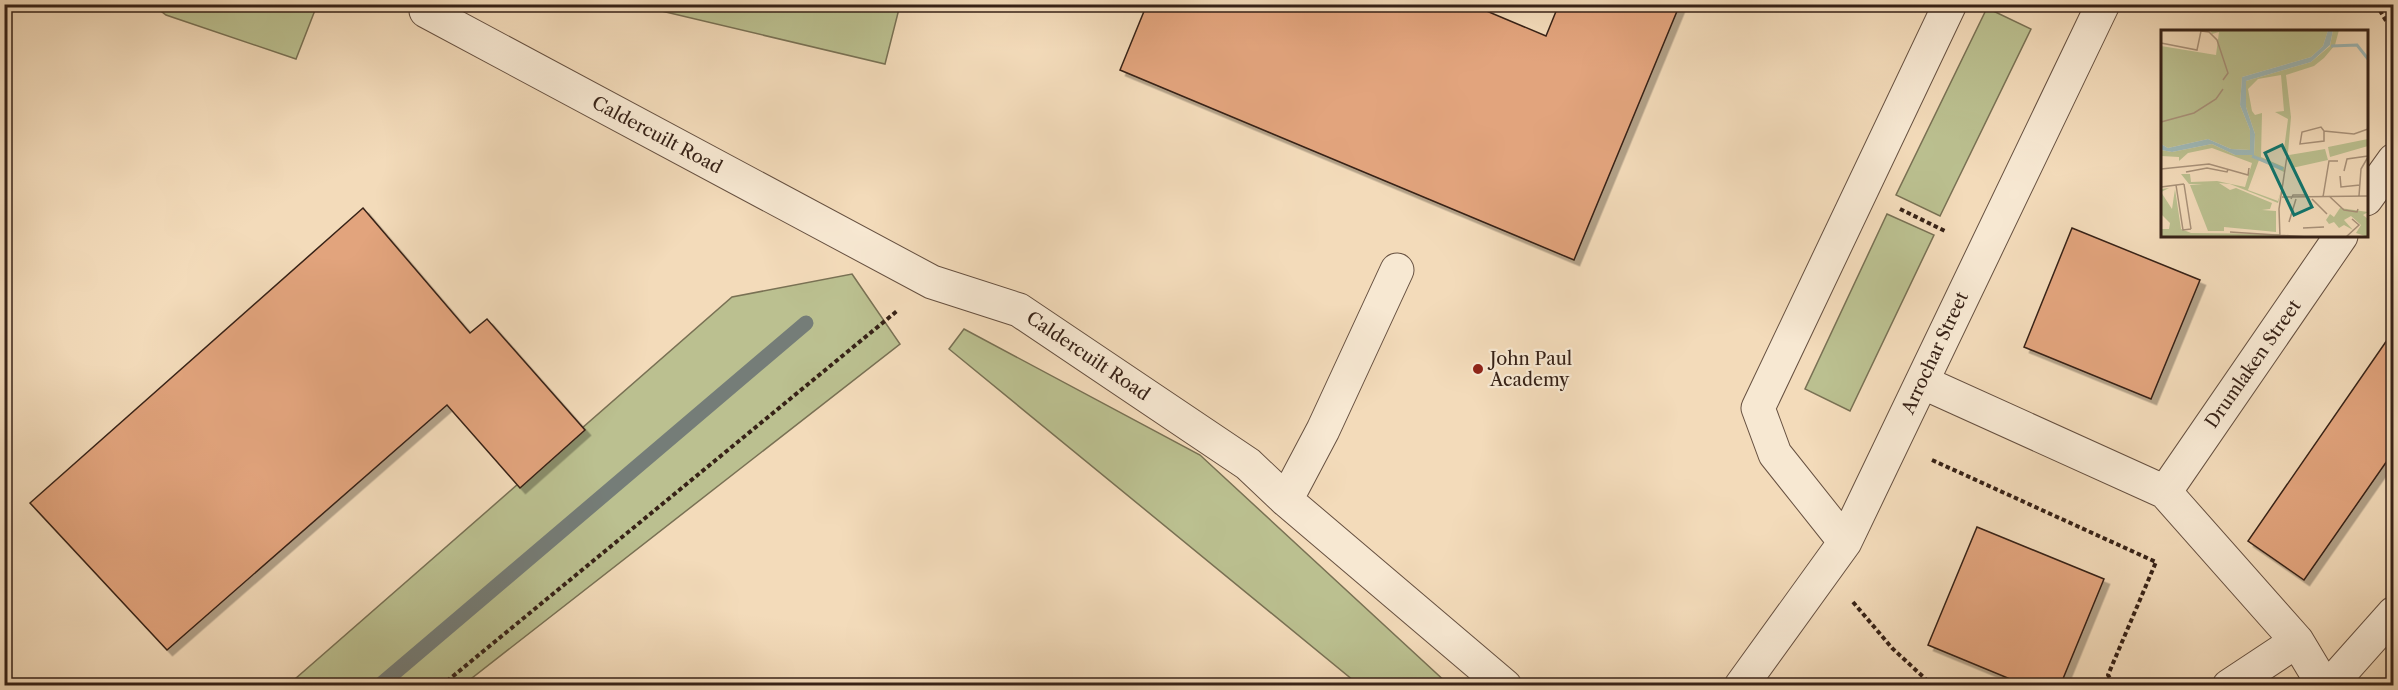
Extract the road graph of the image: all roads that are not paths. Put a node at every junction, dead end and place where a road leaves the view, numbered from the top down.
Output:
1 (1950, 4) edge
2 (2103, 4) edge
3 (426, 11) dead end
4 (2394, 160) edge
5 (2368, 198) edge
6 (2340, 237) edge
7 (1397, 270) dead end
8 (1922, 382) junction
9 (2165, 492) junction
10 (1286, 500) junction
11 (1845, 542) junction
12 (2394, 613) edge
13 (2297, 641) junction
14 (1505, 686) edge
15 (1741, 686) edge
16 (2229, 686) edge
17 (2324, 686) edge
18 (2329, 686) edge

1 - 11 street
2 - 8 street, Arrochar Street
3 - 10 street, Caldercuilt Road
4 - 5 street
6 - 9 street, Drumlaken Street
7 - 10 street
8 - 9 street
8 - 11 street, Arrochar Street
9 - 13 street
10 - 14 street, Caldercuilt Road
11 - 15 street, Arrochar Street
12 - 18 street
13 - 16 street
13 - 17 street

